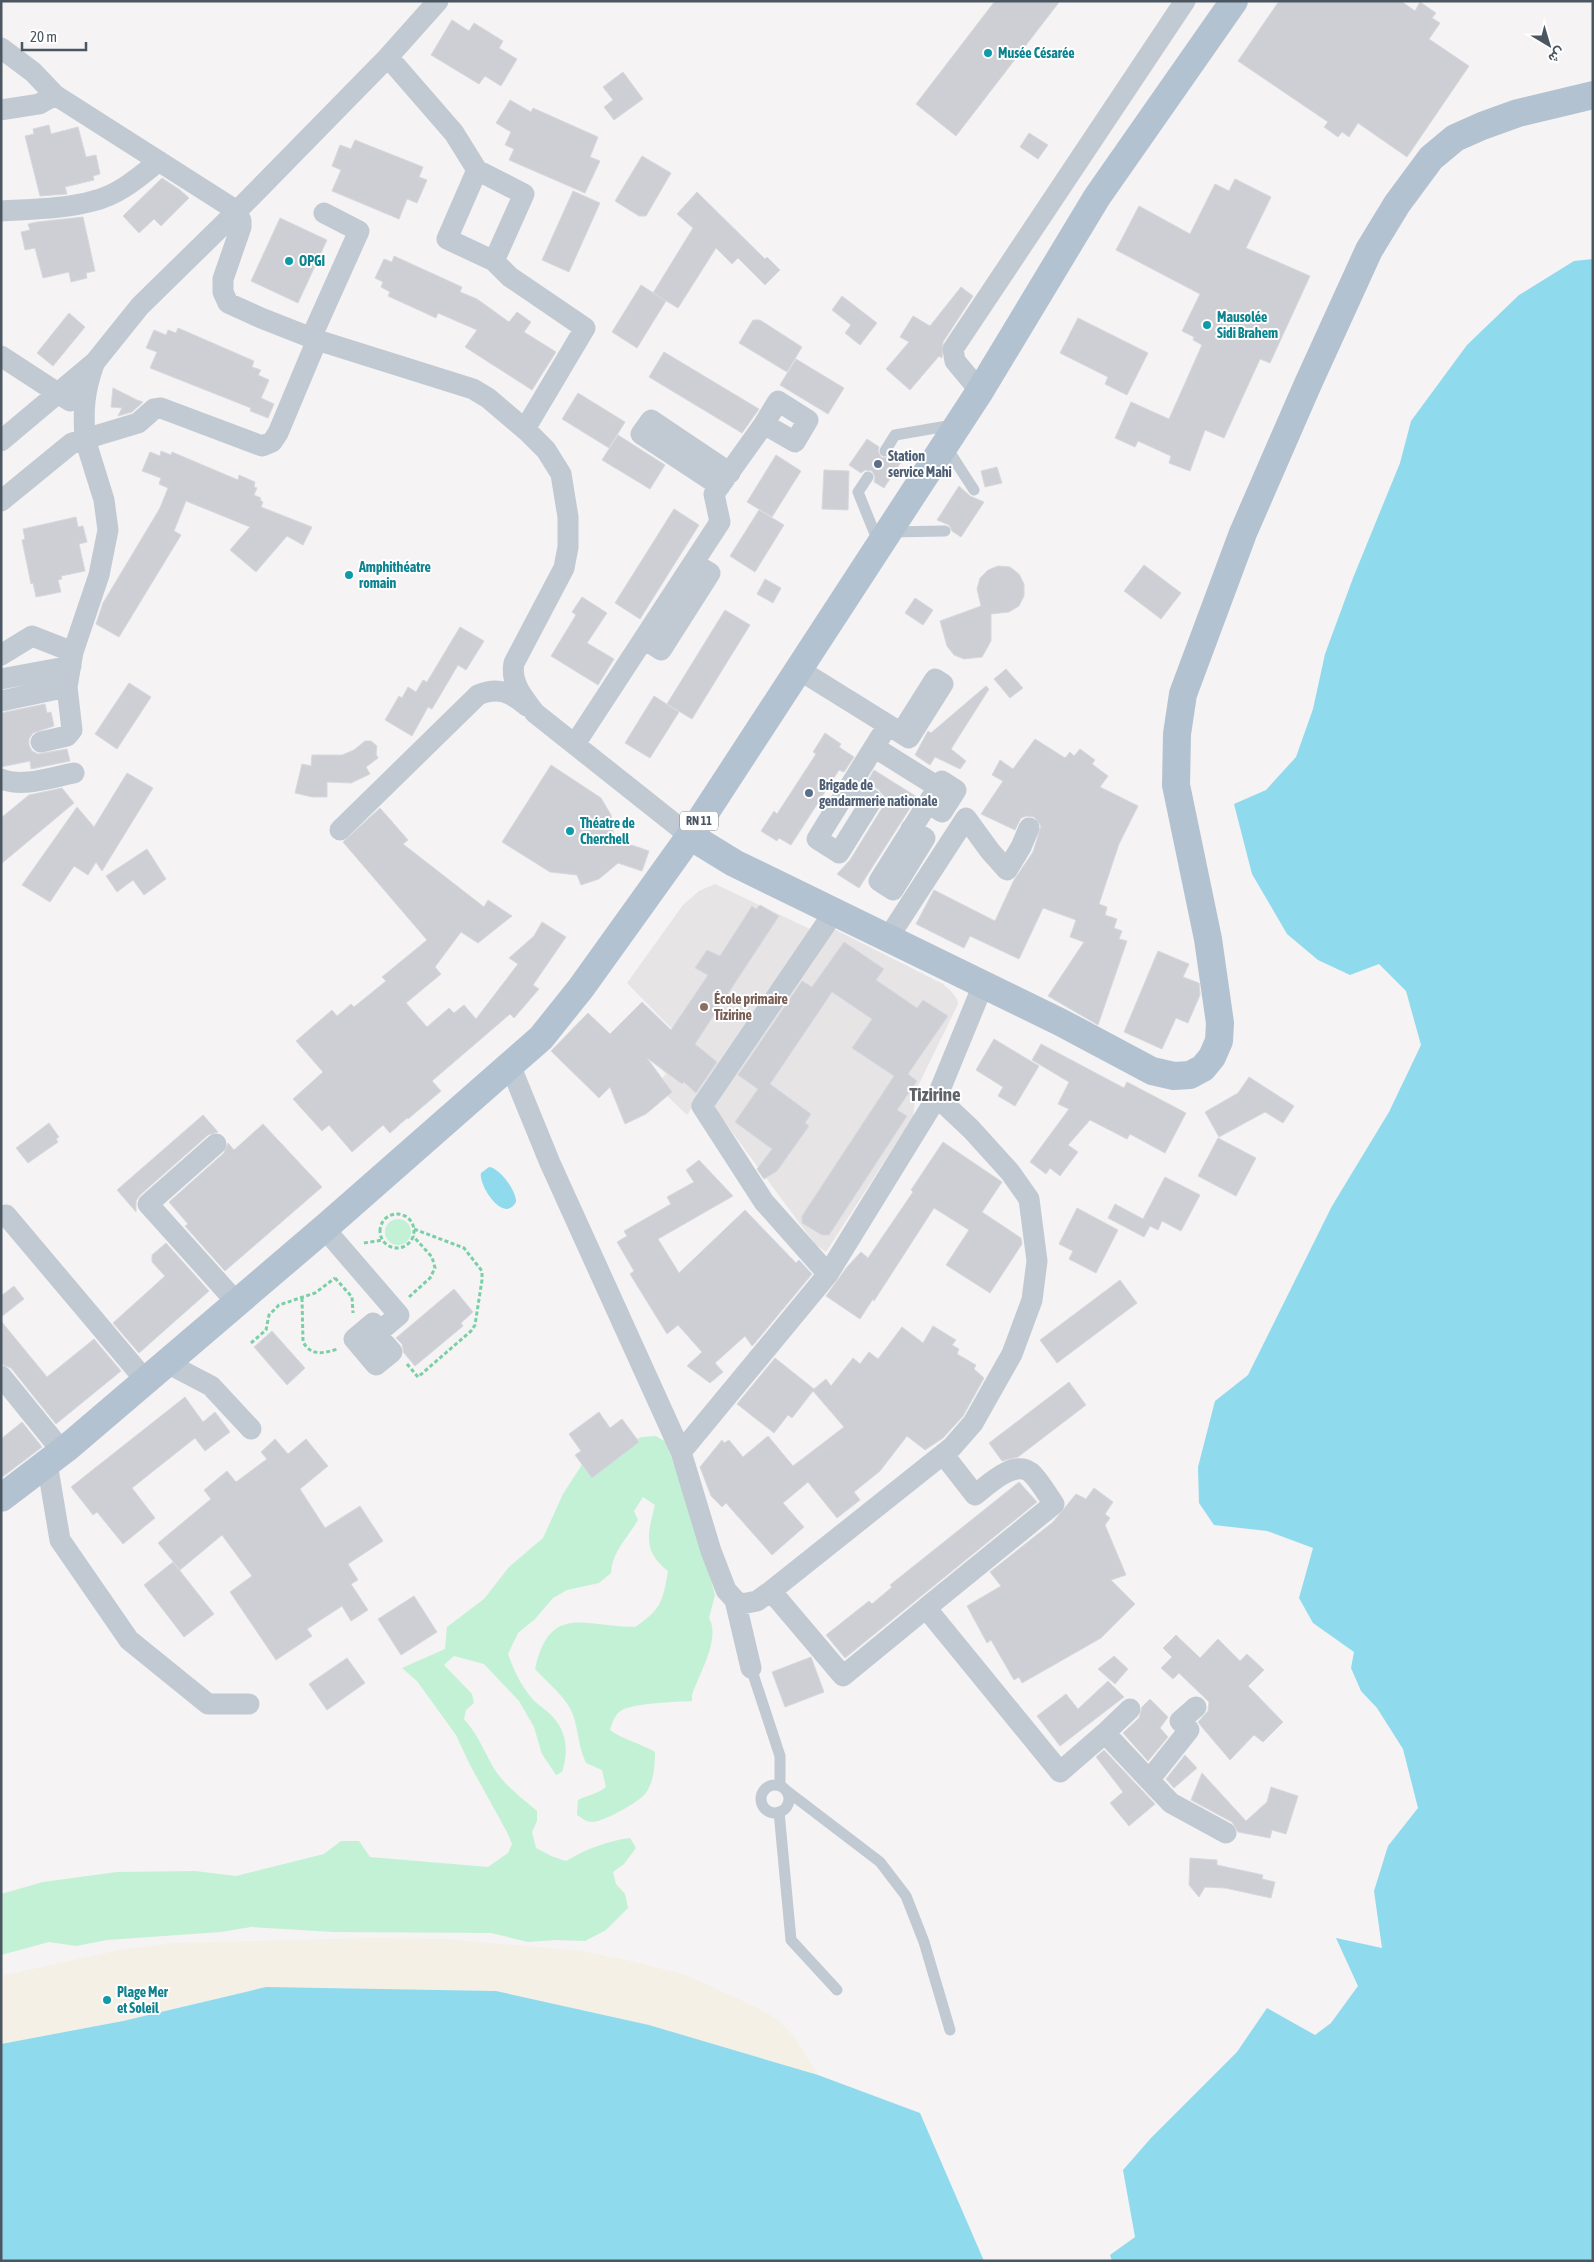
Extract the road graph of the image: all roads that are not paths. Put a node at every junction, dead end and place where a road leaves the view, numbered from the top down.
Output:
1 (438, 1) edge
2 (1185, 1) edge
3 (1234, 1) edge
4 (1, 48) edge
5 (388, 57) junction
6 (55, 95) junction
7 (1593, 95) edge
8 (1, 110) edge
9 (159, 161) junction
10 (477, 170) junction
11 (1, 211) edge
12 (237, 211) junction
13 (324, 213) dead end
14 (494, 261) junction
15 (314, 339) junction
16 (1, 356) edge
17 (95, 362) junction
18 (980, 391) junction
19 (59, 394) junction
20 (83, 409) junction
21 (764, 424) dead end
22 (525, 429) junction
23 (117, 430) junction
24 (951, 434) junction
25 (85, 439) junction
26 (1, 441) edge
27 (884, 451) dead end
28 (868, 477) dead end
29 (974, 490) dead end
30 (1, 501) edge
31 (945, 532) dead end
32 (884, 539) junction
33 (1, 655) edge
34 (518, 656) junction
35 (72, 659) junction
36 (798, 669) junction
37 (1, 679) edge
38 (67, 687) junction
39 (478, 695) junction
40 (1, 701) edge
41 (535, 713) junction
42 (41, 742) dead end
43 (575, 744) junction
44 (874, 747) junction
45 (74, 772) dead end
46 (1, 779) edge
47 (850, 786) dead end
48 (1029, 828) dead end
49 (912, 829) dead end
50 (340, 830) dead end
51 (690, 836) junction
52 (834, 912) junction
53 (888, 938) junction
54 (983, 985) junction
55 (510, 1065) junction
56 (937, 1097) junction
57 (216, 1144) dead end
58 (6, 1215) dead end
59 (324, 1228) junction
60 (828, 1274) junction
61 (238, 1304) junction
62 (380, 1331) dead end
63 (168, 1363) junction
64 (1, 1376) edge
65 (146, 1381) junction
66 (251, 1429) dead end
67 (681, 1452) junction
68 (943, 1454) junction
69 (54, 1457) junction
70 (1, 1498) edge
71 (771, 1591) junction
72 (735, 1600) junction
73 (926, 1608) junction
74 (751, 1668) joint
75 (249, 1704) dead end
76 (1196, 1706) dead end
77 (1130, 1709) dead end
78 (1105, 1733) junction
79 (1149, 1780) junction
80 (783, 1788) junction
81 (779, 1812) junction
82 (1226, 1833) dead end
83 (837, 1990) dead end
84 (950, 2030) dead end

1 - 5 street
2 - 18 street
3 - 18 main road, RN 11
4 - 6 street
5 - 10 street
5 - 12 street
6 - 8 street
6 - 9 street
7 - 54 main road
9 - 11 street
9 - 12 street
10 - 14 street
10 - 14 street
12 - 15 street
12 - 17 street
13 - 15 street
14 - 22 street
15 - 22 street
15 - 23 street
16 - 19 street
17 - 19 street
17 - 20 street
18 - 24 main road, RN 11
19 - 20 street
19 - 26 street
20 - 23 street
20 - 25 street
21 - 43 street
22 - 34 street
23 - 25 street
24 - 27 lane
24 - 29 lane
24 - 32 main road, RN 11
25 - 30 street
25 - 35 street
28 - 32 lane
31 - 32 lane
32 - 36 main road, RN 11
33 - 35 street
34 - 39 street
34 - 41 street
35 - 37 street
35 - 38 street
36 - 44 street
36 - 51 main road, RN 11
38 - 40 street
38 - 42 street
39 - 41 street
39 - 50 street
41 - 43 street
43 - 51 street
44 - 47 street
44 - 49 street
45 - 46 street
48 - 53 street
51 - 52 main road
51 - 55 main road, RN 11
52 - 53 main road
52 - 60 street
53 - 54 main road
54 - 56 street
55 - 59 main road, RN 11
55 - 67 street
56 - 60 street
56 - 68 street
57 - 61 street
58 - 65 street
59 - 61 main road, RN 11
59 - 62 street
60 - 67 street
61 - 63 main road, RN 11
63 - 65 main road, RN 11
63 - 66 street
64 - 69 street
65 - 69 main road, RN 11
67 - 72 street
68 - 71 street
68 - 73 street
69 - 70 main road, RN 11
69 - 75 street
71 - 72 street
71 - 73 street
72 - 74 street
73 - 78 street
74 - 80 lane
76 - 79 street
77 - 78 street
78 - 79 street
79 - 82 street
80 - 81 lane
80 - 81 lane
80 - 84 lane
81 - 83 lane

